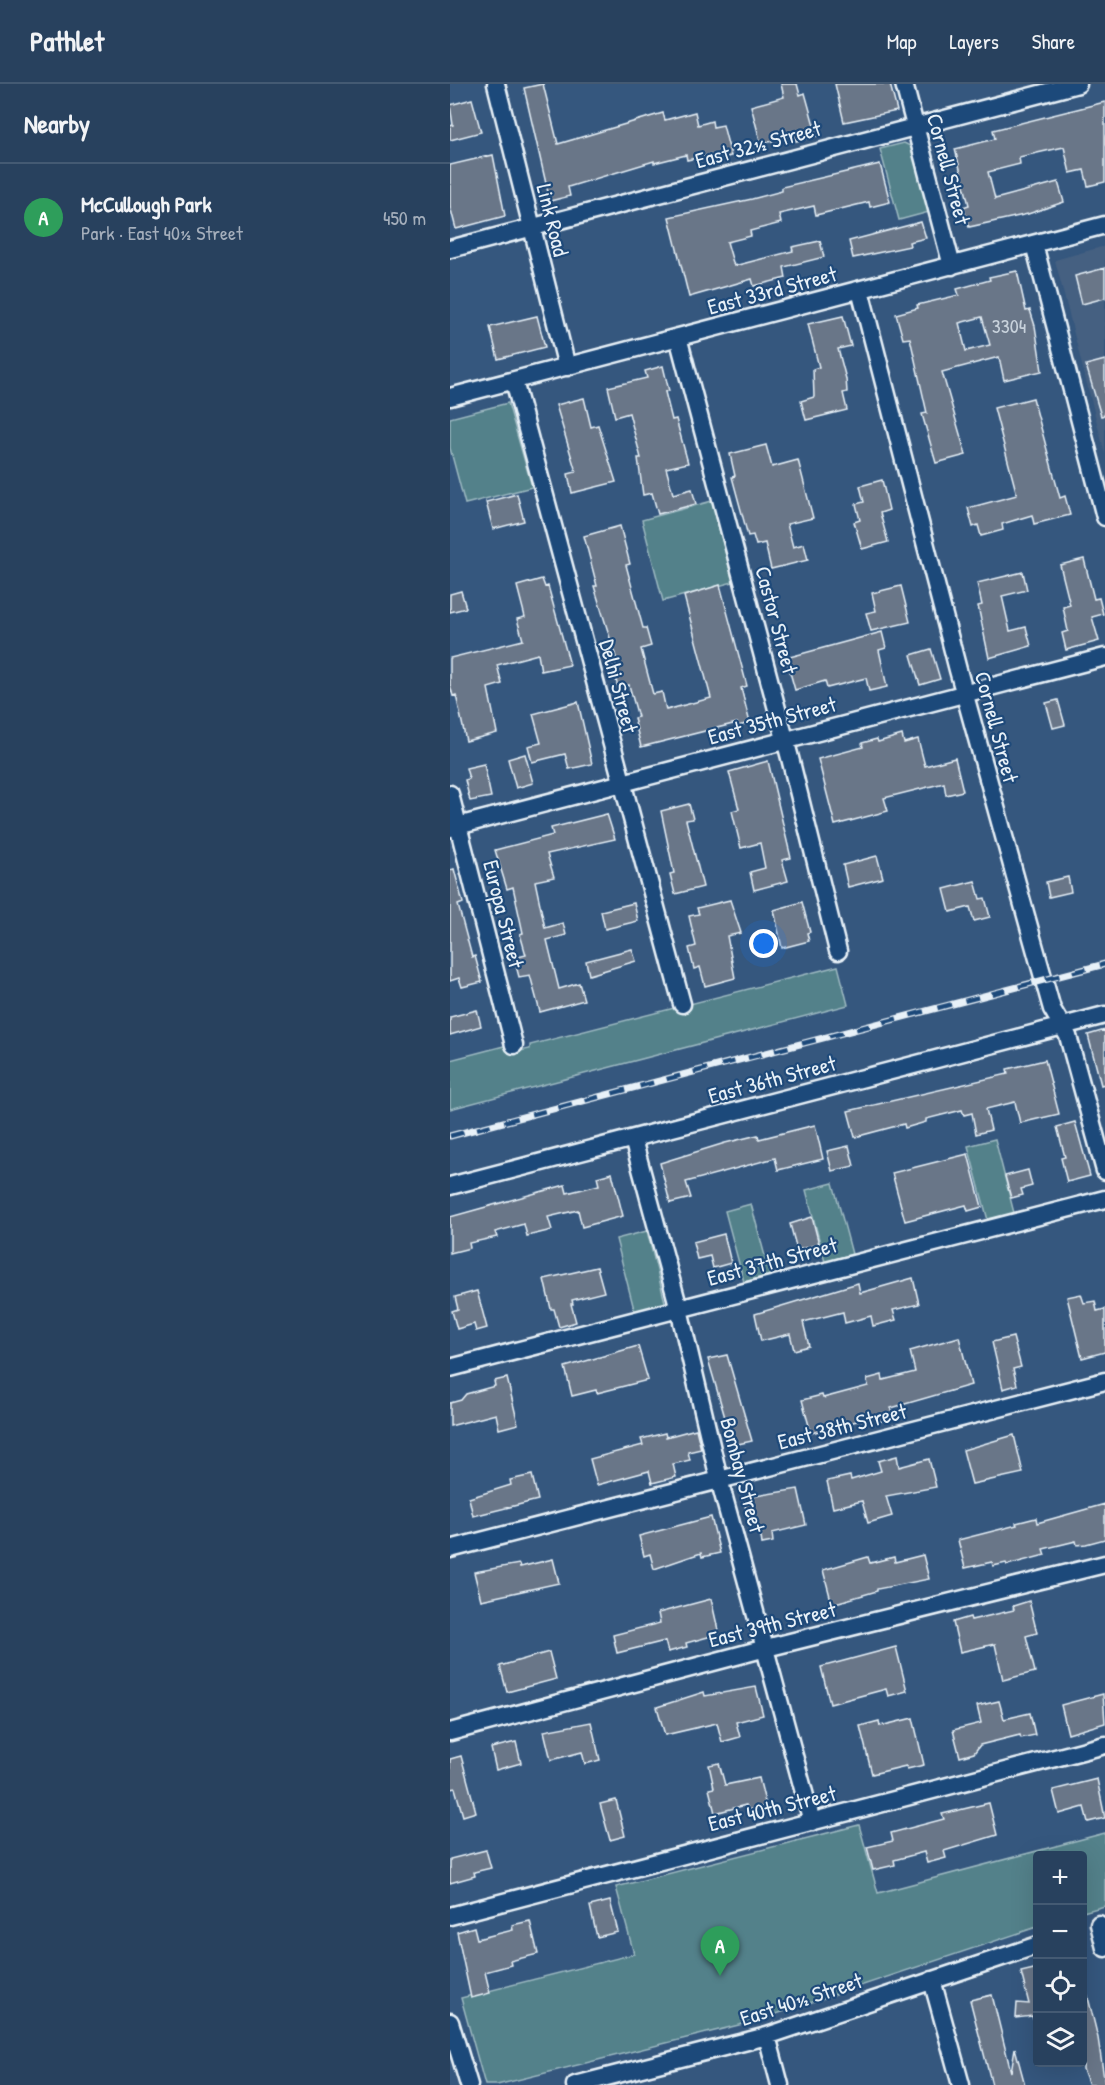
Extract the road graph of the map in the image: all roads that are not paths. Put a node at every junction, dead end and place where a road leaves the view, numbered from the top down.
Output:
1 (496, 84) edge
2 (904, 84) edge
3 (1078, 84) edge
4 (915, 127) junction
5 (1105, 225) edge
6 (532, 227) junction
7 (1034, 244) junction
8 (450, 249) edge
9 (952, 266) junction
10 (860, 290) junction
11 (678, 338) junction
12 (567, 367) junction
13 (514, 381) junction
14 (450, 397) edge
15 (1105, 517) edge
16 (1105, 657) edge
17 (964, 694) junction
18 (786, 739) junction
19 (621, 783) junction
20 (450, 794) edge
21 (454, 827) edge
22 (838, 951) dead end
23 (682, 1004) dead end
24 (1105, 1015) edge
25 (1061, 1026) junction
26 (514, 1045) dead end
27 (633, 1139) junction
28 (1105, 1171) edge
29 (450, 1186) edge
30 (1105, 1199) edge
31 (679, 1309) junction
32 (450, 1368) edge
33 (1105, 1382) edge
34 (719, 1479) junction
35 (450, 1550) edge
36 (1105, 1564) edge
37 (766, 1648) junction
38 (450, 1732) edge
39 (1105, 1745) edge
40 (812, 1822) junction
41 (450, 1916) edge
42 (1095, 1925) edge
43 (1033, 1947) edge
44 (1105, 1948) edge
45 (932, 1980) junction
46 (450, 2022) edge
47 (767, 2036) junction
48 (599, 2082) edge
49 (469, 2085) edge
50 (575, 2085) edge
51 (780, 2085) edge
52 (961, 2085) edge

1 - 6 street, Link Road
2 - 4 street, Cornell Street
3 - 4 street, East 32½ Street
4 - 6 street, East 32½ Street
4 - 9 street, Cornell Street
5 - 7 street, East 33rd Street
6 - 8 street, East 32½ Street
6 - 12 street, Link Road
7 - 9 street, East 33rd Street
7 - 15 street
9 - 10 street, East 33rd Street
10 - 11 street, East 33rd Street
10 - 17 street, Cornell Street
11 - 12 street, East 33rd Street
11 - 18 street, Castor Street
12 - 13 street, East 33rd Street
13 - 14 street, East 33rd Street
13 - 19 street, Delhi Street
16 - 17 street, East 35th Street
17 - 18 street, East 35th Street
17 - 25 street, Cornell Street
18 - 19 street, East 35th Street
18 - 22 street, Castor Street
19 - 21 street, East 35th Street
19 - 23 street, Delhi Street
20 - 21 street, Europa Street
21 - 26 street, Europa Street
24 - 25 street, East 36th Street
25 - 27 street, East 36th Street
25 - 28 street, Cornell Street
27 - 29 street, East 36th Street
27 - 31 street, Bombay Street
30 - 31 street, East 37th Street
31 - 32 street, East 37th Street
31 - 34 street, Bombay Street
33 - 34 street, East 38th Street
34 - 35 street, East 38th Street
34 - 37 street, Bombay Street
36 - 37 street, East 39th Street
37 - 38 street, East 39th Street
37 - 40 street, Bombay Street
39 - 40 street, East 40th Street
40 - 41 street, East 40th Street
42 - 44 street
43 - 45 street, East 40½ Street
45 - 47 street, East 40½ Street
45 - 52 street
46 - 49 street
47 - 48 street, East 40½ Street
47 - 51 street
48 - 50 street, East 40½ Street

